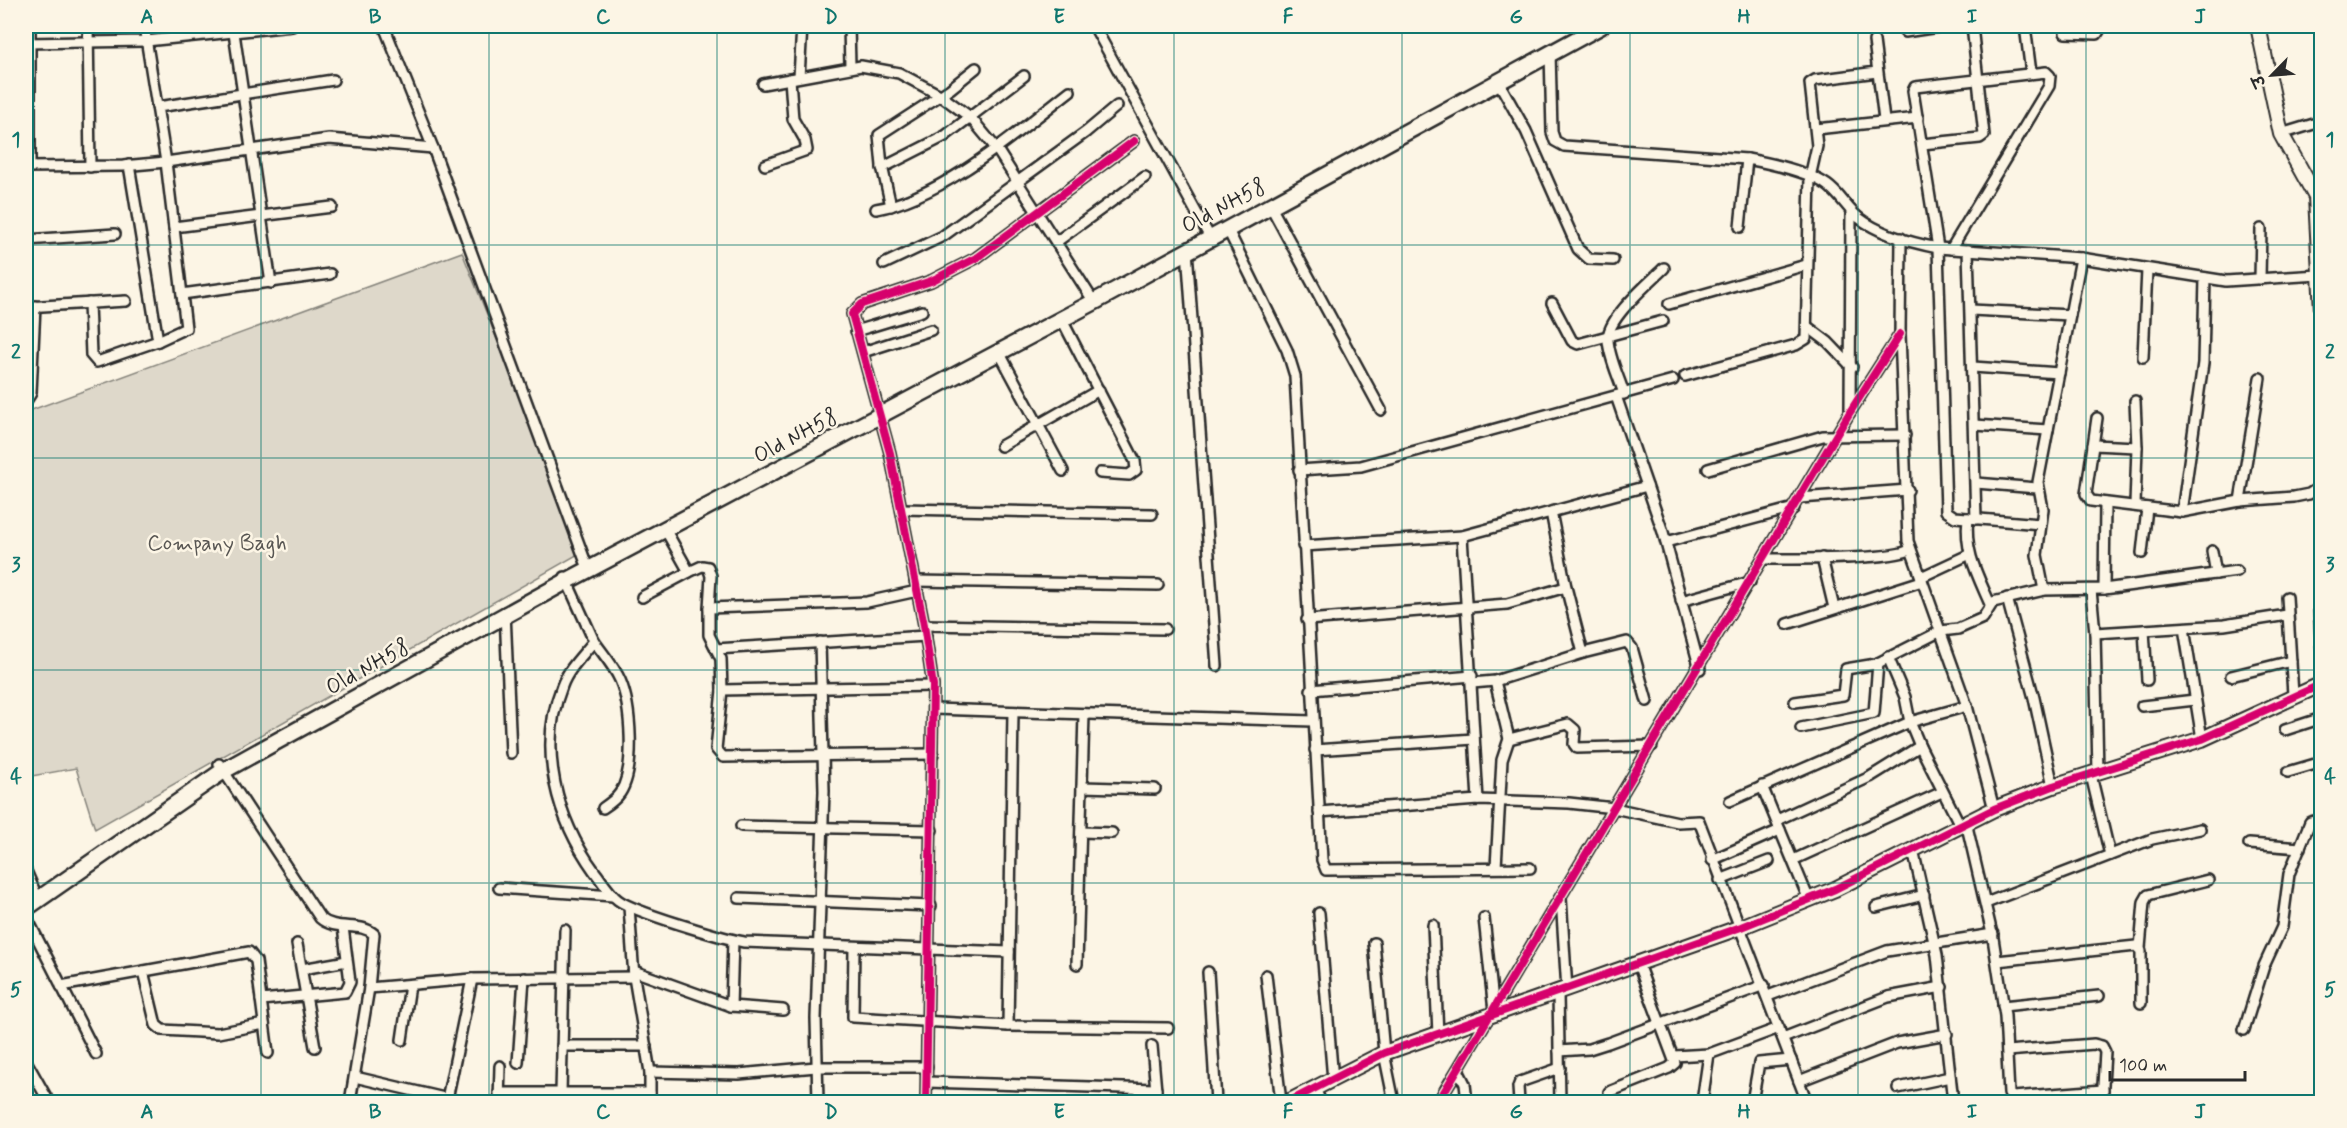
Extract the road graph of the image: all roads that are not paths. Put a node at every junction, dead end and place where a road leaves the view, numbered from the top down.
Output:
1 (30, 26) edge
2 (88, 26) edge
3 (144, 26) edge
4 (292, 26) edge
5 (384, 26) edge
6 (802, 26) edge
7 (849, 26) edge
8 (1094, 26) edge
9 (1587, 26) edge
10 (1601, 26) edge
11 (1945, 26) edge
12 (1972, 26) edge
13 (2025, 26) edge
14 (2102, 26) edge
15 (2258, 26) edge
16 (1905, 32) dead end
17 (234, 33) junction
18 (2065, 33) dead end
19 (146, 41) junction
20 (1874, 41) dead end
21 (88, 42) junction
22 (27, 43) edge
23 (1549, 50) junction
24 (850, 66) junction
25 (976, 68) dead end
26 (1878, 72) junction
27 (2031, 73) junction
28 (1024, 76) dead end
29 (794, 78) junction
30 (1979, 79) junction
31 (333, 80) dead end
32 (1498, 81) junction
33 (763, 84) dead end
34 (1070, 91) dead end
35 (241, 95) junction
36 (940, 95) junction
37 (1117, 106) dead end
38 (158, 107) junction
39 (2322, 114) edge
40 (970, 117) junction
41 (1918, 118) junction
42 (1884, 120) junction
43 (1816, 129) junction
44 (2281, 134) junction
45 (1134, 141) dead end
46 (1922, 144) junction
47 (433, 147) junction
48 (996, 148) junction
49 (250, 150) junction
50 (1747, 159) junction
51 (166, 162) junction
52 (129, 165) junction
53 (765, 165) dead end
54 (28, 167) edge
55 (90, 167) junction
56 (882, 168) junction
57 (1145, 177) dead end
58 (1810, 177) junction
59 (1017, 181) junction
60 (2319, 197) edge
61 (1270, 205) junction
62 (891, 206) junction
63 (332, 207) dead end
64 (876, 209) dead end
65 (1851, 211) junction
66 (1037, 213) junction
67 (261, 216) junction
68 (174, 227) junction
69 (1740, 227) dead end
70 (1227, 228) junction
71 (2260, 229) dead end
72 (1207, 232) junction
73 (115, 234) dead end
74 (1901, 238) junction
75 (26, 240) edge
76 (1056, 242) junction
77 (1938, 248) junction
78 (1951, 249) junction
79 (1187, 250) junction
80 (1968, 250) junction
81 (2081, 258) junction
82 (1613, 260) dead end
83 (884, 264) dead end
84 (1806, 264) junction
85 (1664, 268) dead end
86 (2147, 270) junction
87 (330, 274) dead end
88 (2319, 275) junction
89 (2205, 278) junction
90 (2260, 279) junction
91 (271, 283) junction
92 (182, 294) junction
93 (1092, 299) junction
94 (126, 301) dead end
95 (89, 303) junction
96 (1552, 303) dead end
97 (1669, 304) dead end
98 (30, 306) edge
99 (1971, 310) junction
100 (922, 311) dead end
101 (2322, 311) edge
102 (2070, 315) junction
103 (1061, 318) junction
104 (1663, 321) dead end
105 (1808, 327) junction
106 (931, 330) dead end
107 (856, 331) junction
108 (1900, 334) junction
109 (1608, 336) junction
110 (158, 341) junction
111 (862, 352) junction
112 (999, 352) junction
113 (2143, 357) dead end
114 (1852, 367) junction
115 (1973, 367) junction
116 (2059, 373) junction
117 (1685, 376) dead end
118 (2260, 378) dead end
119 (1673, 380) dead end
120 (1099, 390) junction
121 (1620, 395) junction
122 (26, 401) edge
123 (2135, 401) dead end
124 (1381, 410) dead end
125 (880, 411) junction
126 (1851, 412) junction
127 (2097, 418) dead end
128 (1038, 425) junction
129 (1975, 425) junction
130 (2048, 430) junction
131 (1839, 434) junction
132 (1905, 435) junction
133 (2093, 445) junction
134 (1001, 446) dead end
135 (2137, 447) junction
136 (2322, 467) edge
137 (1708, 469) dead end
138 (1299, 470) junction
139 (1063, 471) dead end
140 (1100, 473) dead end
141 (1976, 483) junction
142 (1647, 486) junction
143 (2037, 488) junction
144 (1908, 490) junction
145 (1800, 498) junction
146 (2240, 501) junction
147 (2105, 503) junction
148 (2135, 505) junction
149 (1794, 508) junction
150 (2147, 508) junction
151 (902, 509) junction
152 (1551, 512) junction
153 (2182, 512) junction
154 (1152, 514) dead end
155 (1972, 518) junction
156 (2041, 524) junction
157 (658, 530) junction
158 (1462, 536) junction
159 (1666, 542) junction
160 (1303, 546) junction
161 (1910, 550) junction
162 (2212, 551) dead end
163 (2142, 553) dead end
164 (1968, 555) junction
165 (1822, 558) junction
166 (1764, 559) junction
167 (586, 563) junction
168 (2237, 570) dead end
169 (689, 572) junction
170 (2216, 574) junction
171 (566, 578) junction
172 (1922, 579) junction
173 (1750, 582) junction
174 (1158, 585) dead end
175 (916, 586) junction
176 (1566, 587) junction
177 (2104, 589) junction
178 (2044, 590) junction
179 (2091, 590) junction
180 (642, 597) dead end
181 (2287, 597) dead end
182 (2007, 598) junction
183 (1681, 601) junction
184 (1990, 604) junction
185 (709, 608) junction
186 (1834, 608) junction
187 (2319, 608) dead end
188 (1466, 609) junction
189 (505, 612) junction
190 (2287, 615) junction
191 (1307, 620) junction
192 (1787, 624) dead end
193 (924, 625) junction
194 (2184, 628) junction
195 (1165, 629) dead end
196 (2144, 630) junction
197 (1941, 631) junction
198 (2095, 633) junction
199 (926, 636) junction
200 (594, 641) junction
201 (2321, 641) edge
202 (820, 642) junction
203 (716, 649) junction
204 (2322, 650) edge
205 (1583, 653) junction
206 (1888, 657) junction
207 (2291, 661) junction
208 (1878, 663) junction
209 (1217, 666) dead end
210 (1700, 669) junction
211 (2231, 676) dead end
212 (1472, 680) junction
213 (1495, 681) junction
214 (2147, 681) dead end
215 (2322, 684) edge
216 (933, 686) junction
217 (821, 688) junction
218 (722, 690) junction
219 (1311, 690) junction
220 (2293, 695) junction
221 (1647, 700) dead end
222 (2195, 700) junction
223 (1795, 702) dead end
224 (1967, 706) junction
225 (2142, 706) dead end
226 (934, 709) junction
227 (1013, 712) junction
228 (1084, 714) junction
229 (2322, 718) edge
230 (1313, 721) junction
231 (1910, 722) junction
232 (1801, 728) dead end
233 (2285, 730) dead end
234 (1509, 738) junction
235 (1474, 739) junction
236 (2202, 739) junction
237 (1652, 746) junction
238 (1920, 746) junction
239 (1315, 750) junction
240 (512, 753) dead end
241 (933, 754) junction
242 (824, 756) junction
243 (2322, 762) edge
244 (221, 768) junction
245 (2288, 772) dead end
246 (2094, 773) junction
247 (1762, 786) junction
248 (2053, 786) junction
249 (1082, 787) junction
250 (1155, 789) dead end
251 (1942, 792) junction
252 (1478, 800) junction
253 (1499, 801) junction
254 (1730, 801) dead end
255 (603, 808) dead end
256 (1614, 808) junction
257 (1994, 810) junction
258 (1319, 812) junction
259 (2322, 819) edge
260 (1777, 820) junction
261 (1963, 824) junction
262 (741, 826) dead end
263 (822, 829) junction
264 (2200, 829) dead end
265 (932, 830) junction
266 (1780, 830) junction
267 (1081, 832) junction
268 (1112, 833) dead end
269 (2249, 844) dead end
270 (2300, 848) junction
271 (1913, 850) junction
272 (2110, 855) junction
273 (1712, 860) junction
274 (1793, 860) junction
275 (1769, 861) dead end
276 (1496, 867) junction
277 (1530, 868) dead end
278 (26, 871) edge
279 (1720, 880) junction
280 (2208, 880) dead end
281 (499, 888) dead end
282 (1924, 895) junction
283 (613, 896) junction
284 (739, 898) dead end
285 (1561, 898) junction
286 (31, 900) edge
287 (1809, 900) junction
288 (822, 902) junction
289 (1986, 903) junction
290 (931, 906) junction
291 (629, 907) junction
292 (1876, 907) dead end
293 (1319, 913) dead end
294 (26, 916) edge
295 (1484, 918) dead end
296 (1433, 925) dead end
297 (343, 927) junction
298 (1741, 927) junction
299 (565, 930) dead end
300 (1993, 934) junction
301 (733, 940) junction
302 (1934, 942) junction
303 (1374, 943) dead end
304 (297, 944) dead end
305 (819, 945) junction
306 (854, 947) junction
307 (2140, 948) junction
308 (930, 951) junction
309 (1010, 952) junction
310 (347, 961) junction
311 (1997, 961) junction
312 (1077, 964) dead end
313 (1638, 964) junction
314 (302, 969) junction
315 (143, 971) junction
316 (1208, 972) dead end
317 (634, 974) junction
318 (1266, 975) dead end
319 (524, 978) junction
320 (564, 978) junction
321 (472, 979) junction
322 (410, 985) junction
323 (1764, 985) junction
324 (61, 986) junction
325 (1942, 987) junction
326 (369, 988) junction
327 (1562, 992) junction
328 (307, 996) junction
329 (1768, 996) junction
330 (2099, 996) dead end
331 (261, 1000) junction
332 (2141, 1003) dead end
333 (731, 1006) junction
334 (2003, 1006) junction
335 (783, 1010) dead end
336 (1492, 1014) junction
337 (928, 1021) junction
338 (1662, 1023) junction
339 (264, 1024) junction
340 (1008, 1026) junction
341 (1168, 1028) dead end
342 (2244, 1030) dead end
343 (1781, 1033) junction
344 (1438, 1034) junction
345 (1947, 1034) junction
346 (402, 1040) dead end
347 (562, 1046) junction
348 (646, 1046) junction
349 (1152, 1046) dead end
350 (315, 1047) dead end
351 (1560, 1050) junction
352 (2007, 1052) junction
353 (268, 1053) dead end
354 (1384, 1053) junction
355 (96, 1054) dead end
356 (1709, 1054) junction
357 (1674, 1056) junction
358 (1791, 1060) junction
359 (26, 1061) edge
360 (518, 1064) dead end
361 (500, 1066) dead end
362 (816, 1067) junction
363 (927, 1067) junction
364 (1560, 1068) junction
365 (1458, 1070) junction
366 (650, 1072) junction
367 (355, 1077) junction
368 (1950, 1077) junction
369 (1333, 1080) junction
370 (1799, 1081) junction
371 (927, 1082) junction
372 (1898, 1088) dead end
373 (1156, 1089) junction
374 (2103, 1090) junction
375 (1610, 1092) dead end
376 (561, 1093) junction
377 (1318, 1096) edge
378 (499, 1098) edge
379 (540, 1098) edge
380 (650, 1098) edge
381 (447, 1099) junction
382 (49, 1102) edge
383 (350, 1102) edge
384 (461, 1102) edge
385 (818, 1102) edge
386 (926, 1102) edge
387 (1157, 1102) edge
388 (1216, 1102) edge
389 (1281, 1102) edge
390 (1288, 1102) edge
391 (1394, 1102) edge
392 (1438, 1102) edge
393 (1467, 1102) edge
394 (1519, 1102) edge
395 (1560, 1102) edge
396 (1701, 1102) edge
397 (1752, 1102) edge
398 (1807, 1102) edge
399 (1953, 1102) edge
400 (2102, 1102) edge

1 - 22 street
2 - 21 street
3 - 19 street
4 - 17 street
5 - 47 street
6 - 29 street
7 - 24 street
8 - 72 street
9 - 23 main road, Old NH58
10 - 23 main road, Old NH58
11 - 16 street
12 - 30 street
13 - 27 street
14 - 18 street
15 - 44 street
17 - 19 street
17 - 35 street
19 - 21 street
19 - 38 street
20 - 26 street
21 - 22 street
21 - 55 street
22 - 54 street
23 - 32 main road, Old NH58
23 - 50 street
23 - 72 main road, Old NH58
24 - 29 street
24 - 36 street
25 - 36 street
26 - 42 street
26 - 43 street
27 - 30 street
27 - 78 street
28 - 40 street
29 - 33 street
29 - 53 street
30 - 41 street
30 - 46 street
31 - 35 street
32 - 61 main road, Old NH58
32 - 82 street
34 - 48 street
35 - 38 street
35 - 49 street
36 - 40 street
36 - 56 street
37 - 59 street
38 - 51 street
39 - 44 street
40 - 48 street
40 - 56 street
41 - 42 street
41 - 46 street
42 - 43 street
43 - 58 street
44 - 60 street
45 - 66 street
46 - 77 street
47 - 49 street
47 - 167 street
48 - 59 street
48 - 62 street
49 - 51 street
49 - 67 street
50 - 58 street
50 - 69 street
51 - 52 street
51 - 68 street
52 - 55 street
52 - 110 street
54 - 55 street
56 - 62 street
57 - 76 street
58 - 65 street
58 - 84 street
59 - 66 street
59 - 83 street
60 - 88 street
61 - 70 main road, Old NH58
61 - 124 street
62 - 64 street
63 - 67 street
65 - 74 street
65 - 114 street
66 - 76 street
66 - 107 street
67 - 68 street
67 - 91 street
68 - 92 street
70 - 79 main road, Old NH58
70 - 138 street
71 - 90 street
72 - 93 main road, Old NH58
73 - 75 street
74 - 77 street
74 - 108 street
76 - 93 street
77 - 78 street
77 - 155 street
78 - 80 street
79 - 93 main road, Old NH58
79 - 209 street
80 - 81 street
80 - 99 street
81 - 86 street
81 - 102 street
84 - 97 street
84 - 105 street
85 - 109 street
86 - 89 street
86 - 113 street
87 - 91 street
88 - 90 street
88 - 101 street
89 - 90 street
89 - 153 street
91 - 92 street
92 - 110 street
93 - 103 main road, Old NH58
93 - 125 main road, Old NH58
94 - 95 street
95 - 98 street
95 - 110 street
96 - 109 street
98 - 122 street
99 - 102 street
99 - 115 street
100 - 107 street
102 - 116 street
103 - 112 main road, Old NH58
103 - 120 street
104 - 109 street
105 - 114 street
105 - 117 street
106 - 111 street
107 - 111 street
108 - 126 street
108 - 132 street
109 - 121 street
111 - 125 street
112 - 125 main road, Old NH58
112 - 128 street
114 - 126 street
115 - 116 street
115 - 129 street
116 - 130 street
118 - 146 street
119 - 121 street
120 - 128 street
120 - 140 street
121 - 138 street
121 - 142 street
123 - 135 street
125 - 151 street
125 - 157 main road, Old NH58
126 - 131 street
127 - 133 street
128 - 134 street
128 - 139 street
129 - 130 street
129 - 141 street
130 - 143 street
131 - 132 street
131 - 137 street
131 - 145 street
132 - 144 street
133 - 135 street
133 - 147 street
135 - 148 street
136 - 146 street
138 - 160 street
141 - 143 street
141 - 155 street
142 - 152 street
142 - 159 street
143 - 156 street
144 - 145 street
144 - 161 street
145 - 149 street
146 - 153 street
147 - 148 street
147 - 177 street
148 - 150 street
149 - 159 street
149 - 166 street
150 - 153 street
150 - 163 street
151 - 154 street
151 - 175 street
152 - 158 street
152 - 176 street
155 - 156 street
155 - 164 street
156 - 178 street
157 - 167 main road, Old NH58
157 - 169 street
157 - 171 main road, Old NH58
158 - 160 street
158 - 188 street
159 - 183 street
160 - 191 street
161 - 165 street
161 - 172 street
162 - 170 street
164 - 172 street
164 - 184 street
165 - 166 street
165 - 186 street
166 - 173 street
167 - 171 main road, Old NH58
168 - 170 street
169 - 180 street
169 - 185 street
170 - 177 street
171 - 189 main road, Old NH58
171 - 200 street
172 - 186 street
172 - 197 street
173 - 183 street
173 - 210 street
174 - 175 street
175 - 185 street
175 - 193 street
176 - 188 street
176 - 205 street
177 - 179 street
178 - 179 street
178 - 182 street
179 - 198 street
181 - 190 street
182 - 184 street
182 - 248 street
183 - 210 street
184 - 197 street
185 - 203 street
186 - 192 street
187 - 201 street
188 - 191 street
188 - 212 street
189 - 240 street
189 - 244 main road, Old NH58
190 - 194 street
190 - 207 street
191 - 219 street
193 - 195 street
193 - 199 street
194 - 196 street
194 - 222 street
196 - 198 street
196 - 214 street
197 - 206 street
197 - 224 street
198 - 246 street
199 - 202 street
199 - 216 street
200 - 255 street
200 - 283 street
201 - 204 street
202 - 203 street
202 - 217 street
203 - 218 street
205 - 213 street
205 - 221 street
206 - 208 street
206 - 231 street
207 - 211 street
207 - 220 street
208 - 223 street
208 - 232 street
210 - 237 street
212 - 213 street
212 - 219 street
212 - 235 street
213 - 234 street
215 - 220 street
216 - 217 street
216 - 226 street
217 - 218 street
217 - 242 street
218 - 242 street
219 - 230 street
220 - 236 street
222 - 225 street
222 - 236 street
224 - 231 street
224 - 257 street
226 - 227 street
226 - 241 street
227 - 228 street
227 - 309 street
228 - 230 street
228 - 249 street
229 - 233 street
230 - 239 street
231 - 238 street
231 - 247 street
234 - 237 street
234 - 253 street
235 - 239 street
235 - 252 street
236 - 246 street
237 - 256 street
238 - 251 street
238 - 260 street
239 - 258 street
241 - 242 street
241 - 265 street
242 - 263 street
243 - 245 street
244 - 286 main road, Old NH58
244 - 297 street
246 - 248 street
246 - 272 street
247 - 254 street
247 - 260 street
248 - 257 street
249 - 250 street
249 - 267 street
251 - 261 street
251 - 274 street
252 - 253 street
252 - 258 street
253 - 256 street
253 - 276 street
256 - 273 street
256 - 285 street
257 - 261 street
258 - 276 street
259 - 270 street
260 - 266 street
261 - 271 street
261 - 289 street
262 - 263 street
263 - 265 street
263 - 288 street
264 - 272 street
265 - 290 street
266 - 273 street
266 - 274 street
267 - 268 street
267 - 312 street
269 - 270 street
270 - 342 street
271 - 282 street
271 - 287 street
272 - 289 street
273 - 279 street
274 - 287 street
275 - 279 street
276 - 277 street
278 - 286 street
279 - 298 street
280 - 307 street
281 - 283 street
282 - 292 street
282 - 302 street
283 - 291 street
284 - 288 street
285 - 327 street
285 - 336 street
287 - 298 street
288 - 290 street
288 - 305 street
289 - 300 street
290 - 308 street
291 - 301 street
291 - 317 street
293 - 369 street
294 - 324 street
295 - 336 street
296 - 344 street
297 - 310 street
297 - 326 street
298 - 313 street
298 - 323 street
299 - 320 street
300 - 302 street
300 - 311 street
301 - 305 street
301 - 333 street
302 - 325 street
302 - 329 street
303 - 354 street
304 - 314 street
305 - 306 street
305 - 362 street
306 - 308 street
306 - 337 street
307 - 311 street
307 - 332 street
308 - 309 street
308 - 337 street
309 - 340 street
310 - 314 street
310 - 328 street
311 - 334 street
313 - 327 street
313 - 338 street
314 - 328 street
315 - 324 street
315 - 331 street
315 - 339 street
316 - 388 street
317 - 320 street
317 - 333 street
317 - 348 street
318 - 389 street
319 - 320 street
319 - 321 street
319 - 360 street
320 - 347 street
321 - 322 street
321 - 381 street
322 - 326 street
322 - 346 street
323 - 329 street
323 - 338 street
324 - 355 street
325 - 343 street
325 - 345 street
326 - 367 street
327 - 336 street
327 - 351 street
328 - 331 street
328 - 350 street
329 - 343 street
330 - 334 street
331 - 339 street
333 - 335 street
334 - 352 street
336 - 344 street
336 - 365 street
337 - 340 street
337 - 363 street
338 - 351 street
338 - 357 street
339 - 353 street
340 - 341 street
343 - 356 street
343 - 358 street
344 - 354 street
345 - 368 street
345 - 370 street
347 - 348 street
347 - 376 street
348 - 366 street
349 - 373 street
351 - 364 street
352 - 374 street
352 - 374 street
354 - 369 street
354 - 391 street
356 - 357 street
356 - 396 street
357 - 375 street
358 - 370 street
358 - 397 street
359 - 382 street
361 - 378 street
362 - 363 street
362 - 366 street
362 - 385 street
363 - 371 street
364 - 394 street
364 - 395 street
365 - 392 street
365 - 393 street
366 - 380 street
367 - 381 street
367 - 383 street
368 - 372 street
368 - 399 street
369 - 377 street
370 - 398 street
371 - 373 street
371 - 386 street
373 - 387 street
374 - 400 street
376 - 379 street
376 - 380 street
377 - 390 street
378 - 379 street
381 - 384 street

